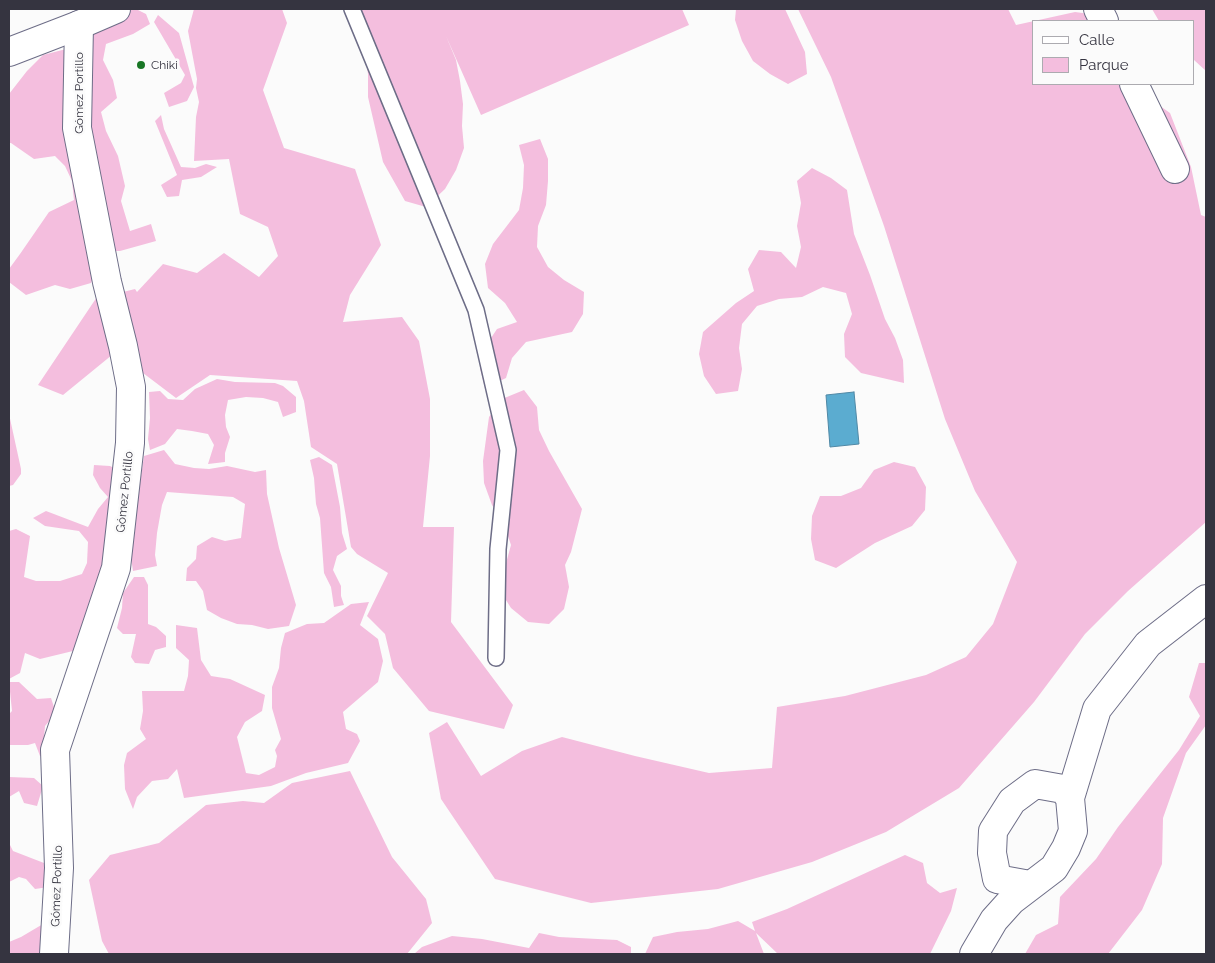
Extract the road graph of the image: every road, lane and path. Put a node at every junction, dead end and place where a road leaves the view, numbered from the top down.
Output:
1 (116, 9) edge
2 (352, 9) edge
3 (79, 25) junction
4 (9, 52) edge
5 (1134, 85) edge
6 (1175, 168) dead end
7 (1206, 599) edge
8 (496, 658) dead end
9 (1070, 798) junction
10 (997, 879) junction
11 (1030, 885) junction
12 (994, 920) junction
13 (54, 954) edge
14 (974, 954) edge

1 - 3 street
2 - 8 lane
3 - 4 street
3 - 13 street, Gómez Portillo
5 - 6 street
7 - 9 street
9 - 10 street
9 - 11 street
10 - 11 street
10 - 12 street
11 - 12 street
12 - 14 street

